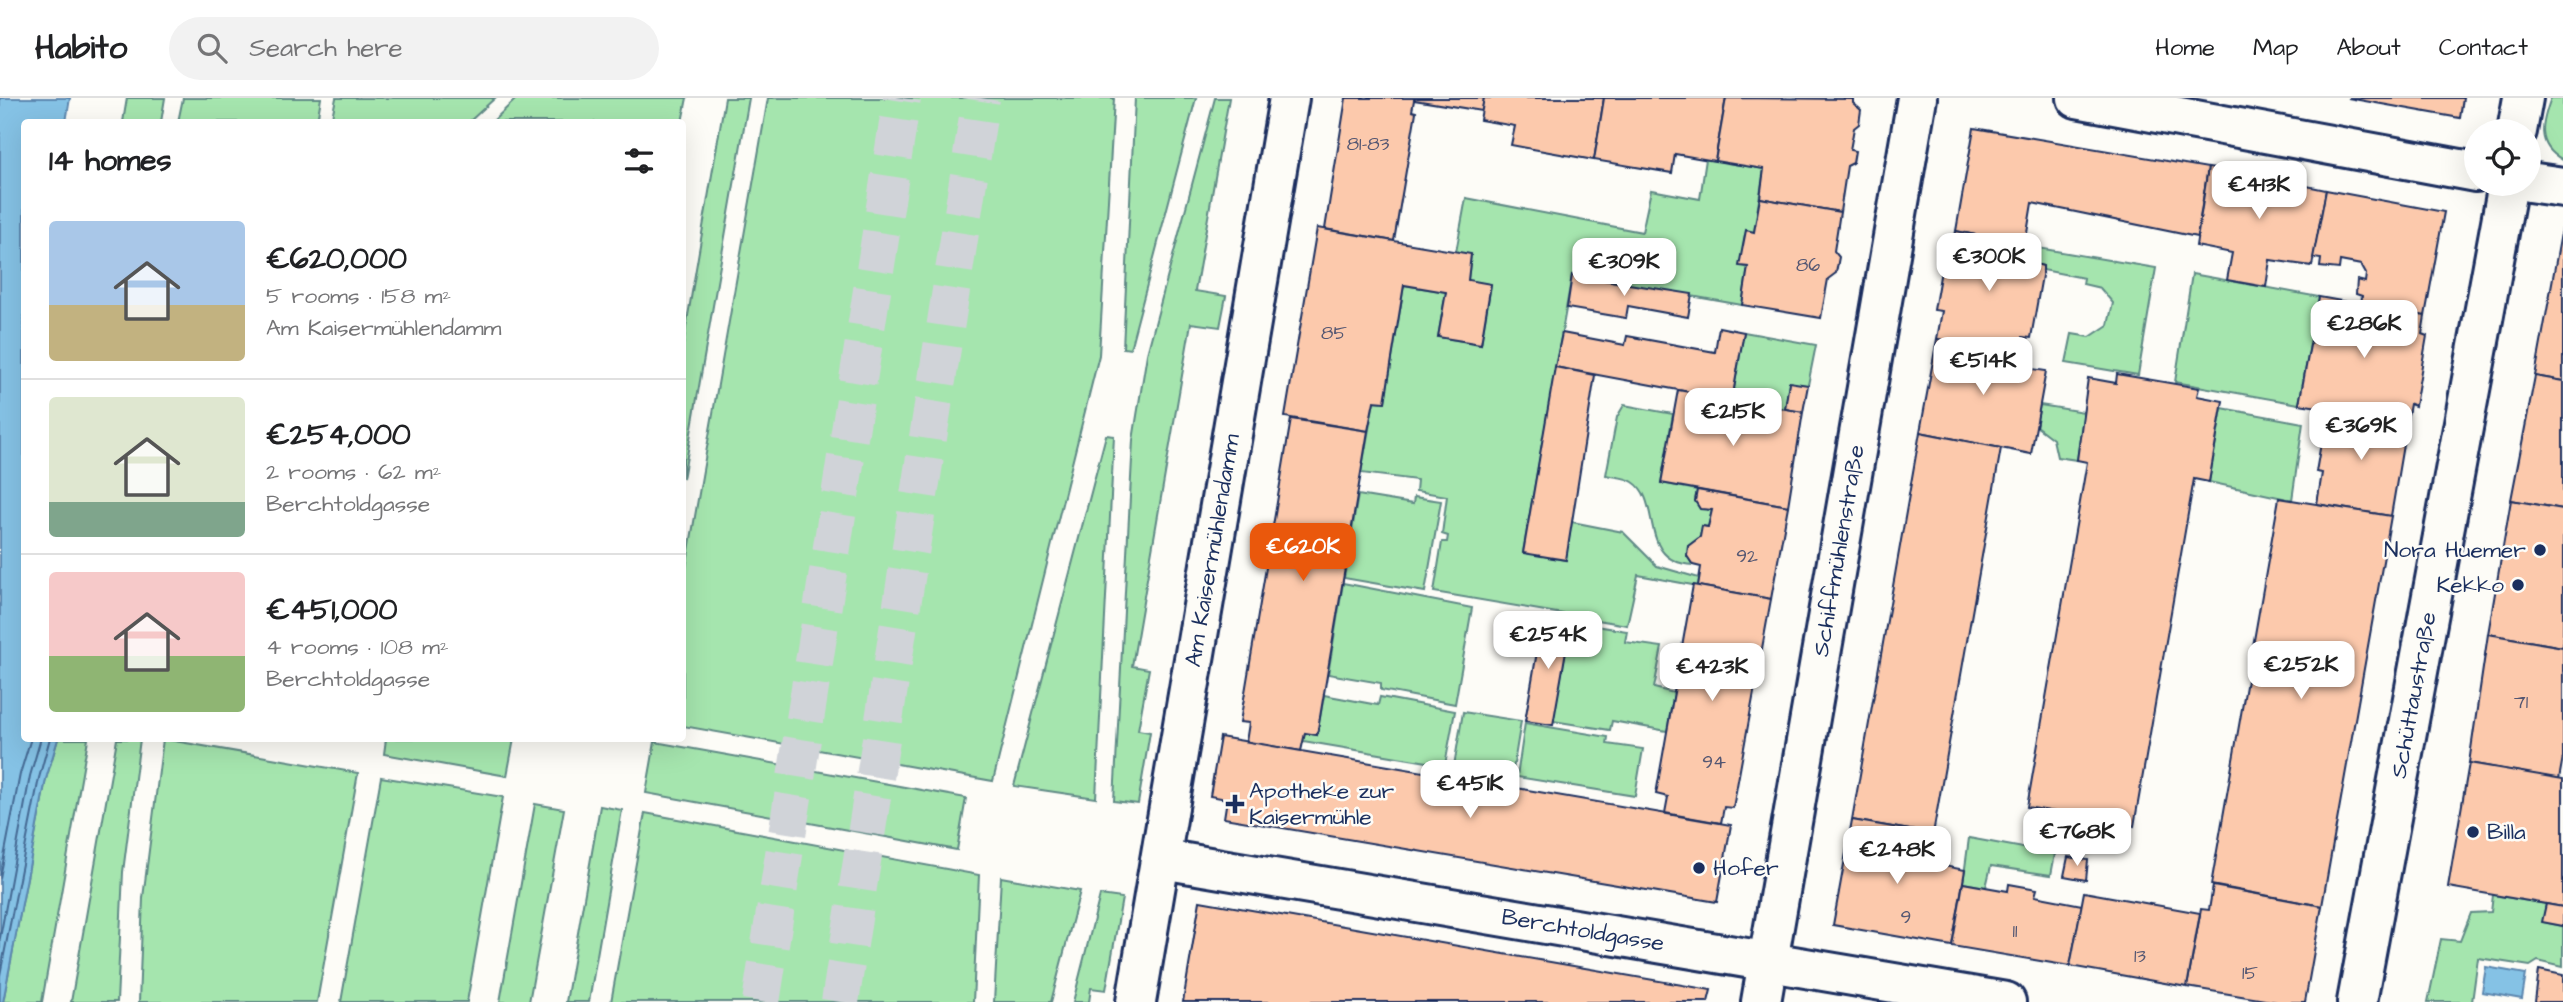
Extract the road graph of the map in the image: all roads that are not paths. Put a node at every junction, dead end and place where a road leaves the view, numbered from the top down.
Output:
1 (1289, 98) edge
2 (1917, 98) edge
3 (2077, 98) edge
4 (2523, 98) edge
5 (2519, 119) edge
6 (2464, 170) edge
7 (2541, 184) edge
8 (2563, 187) edge
9 (2506, 196) edge
10 (1162, 859) junction
11 (1768, 961) junction
12 (1136, 1002) edge
13 (1761, 1002) edge
14 (2006, 1002) edge
15 (2357, 1002) edge

1 - 10 street, Am Kaisermühlendamm
2 - 11 street, Schiffmühlenstraße
3 - 6 street
4 - 5 street
7 - 8 street
9 - 15 street, Schüttaustraße
10 - 11 street, Berchtoldgasse
10 - 12 street, Am Kaisermühlendamm
11 - 13 street, Schiffmühlenstraße
11 - 14 street, Berchtoldgasse

